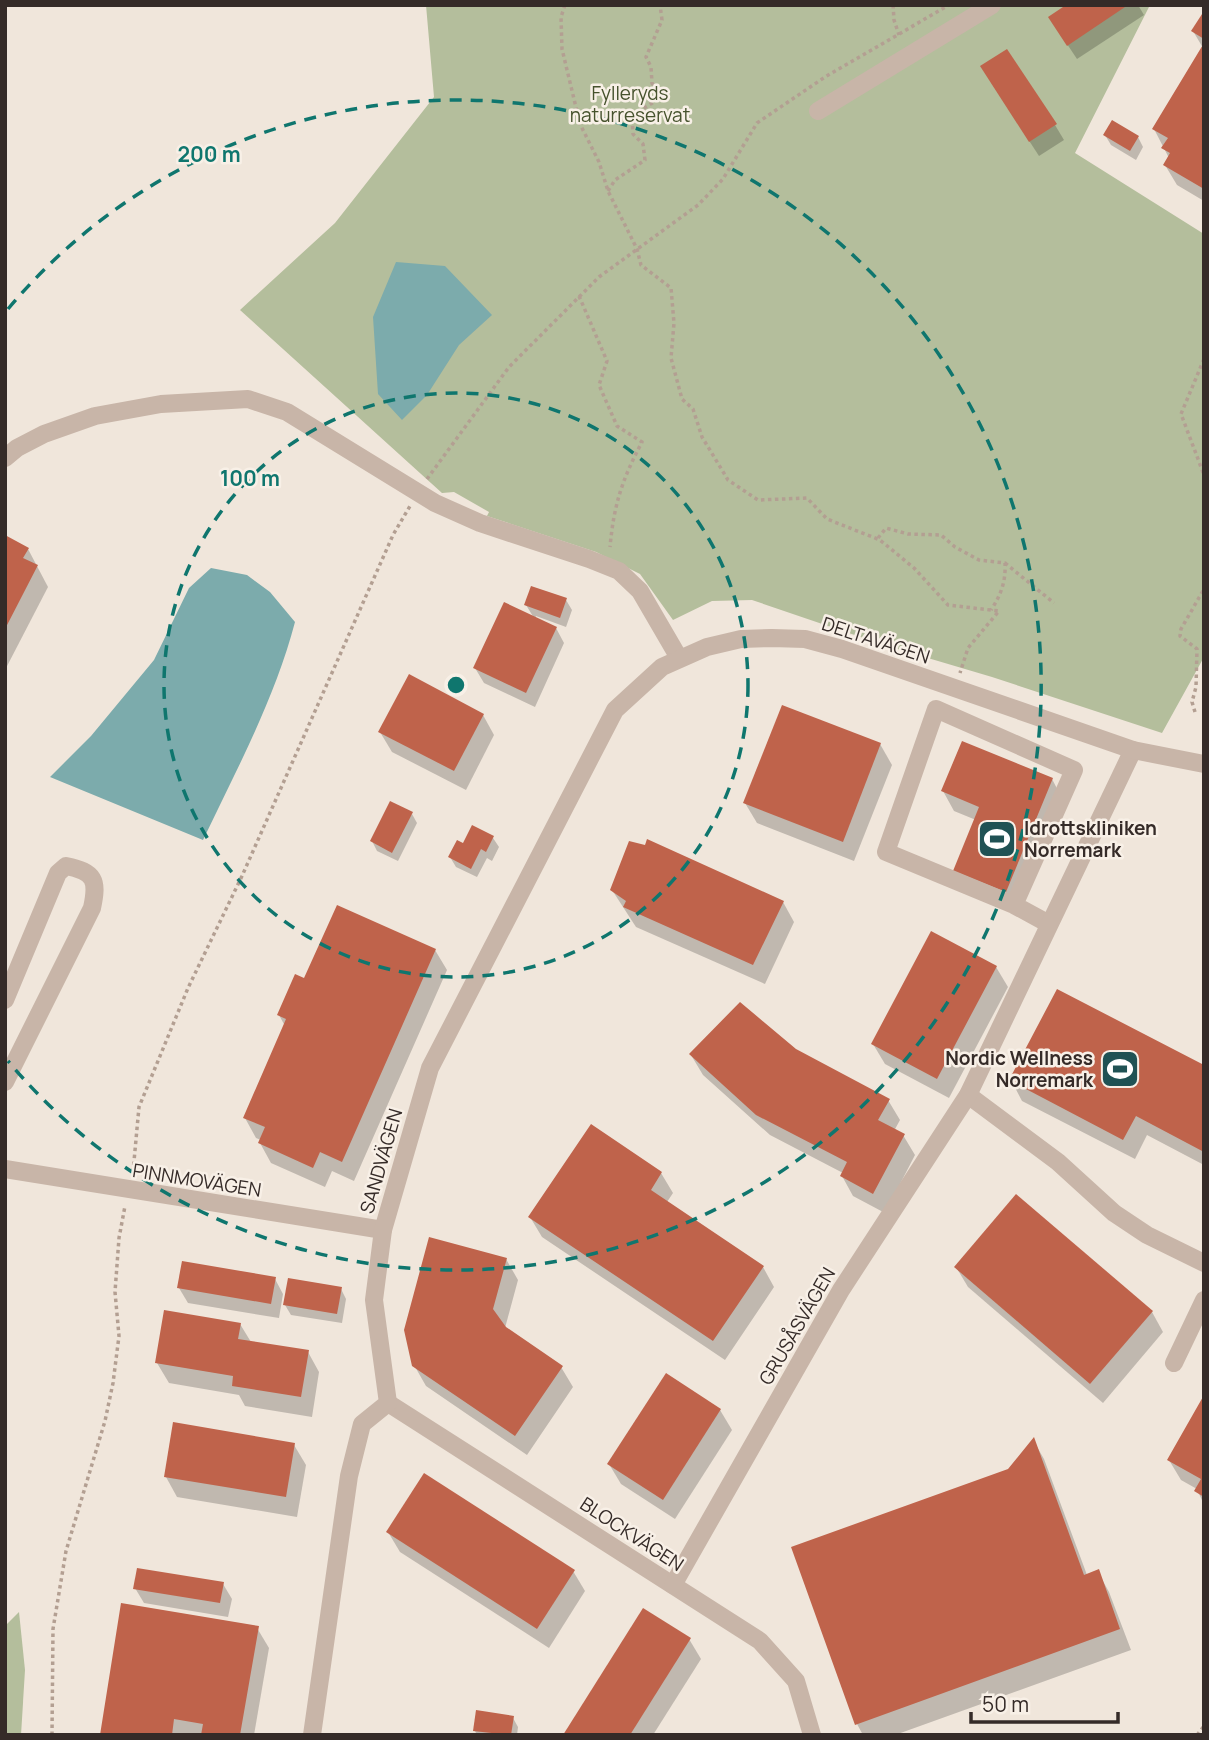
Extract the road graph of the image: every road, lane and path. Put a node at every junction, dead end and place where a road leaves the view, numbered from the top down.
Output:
1 (565, 5) edge
2 (660, 5) edge
3 (893, 5) edge
4 (949, 5) edge
5 (992, 5) edge
6 (899, 34) junction
7 (818, 111) dead end
8 (608, 191) junction
9 (637, 249) junction
10 (579, 296) junction
11 (1204, 359) edge
12 (5, 458) edge
13 (1204, 475) edge
14 (417, 494) junction
15 (877, 539) junction
16 (1005, 563) junction
17 (608, 567) junction
18 (1204, 589) edge
19 (1054, 603) dead end
20 (991, 610) junction
21 (679, 658) junction
22 (955, 688) junction
23 (1195, 712) dead end
24 (1133, 750) junction
25 (1204, 764) edge
26 (1014, 905) junction
27 (1049, 924) junction
28 (5, 1000) edge
29 (5, 1082) edge
30 (968, 1095) junction
31 (5, 1168) edge
32 (128, 1190) junction
33 (383, 1230) junction
34 (1204, 1263) edge
35 (1204, 1300) edge
36 (1174, 1363) dead end
37 (388, 1404) junction
38 (673, 1586) junction
39 (1204, 1726) edge
40 (52, 1735) edge
41 (312, 1735) edge
42 (812, 1735) edge
43 (1197, 1735) edge

1 - 8 path
2 - 8 path
3 - 6 path
4 - 6 path
5 - 7 street
6 - 9 path
8 - 9 path
9 - 10 path
9 - 15 path
10 - 14 path
10 - 17 path
11 - 13 path
12 - 14 street
14 - 17 street
14 - 32 path
15 - 16 path
15 - 20 path
16 - 19 path
16 - 20 path
17 - 21 street
18 - 23 path
20 - 22 path
21 - 22 street, DELTAVÄGEN
21 - 33 street, SANDVÄGEN
22 - 24 street, DELTAVÄGEN
24 - 25 street, DELTAVÄGEN
24 - 27 street, GRUSÅSVÄGEN
26 - 26 street
26 - 27 street
27 - 30 street, GRUSÅSVÄGEN
28 - 29 street
30 - 34 street
30 - 38 street, GRUSÅSVÄGEN
31 - 32 street, PINNMOVÄGEN
32 - 33 street, PINNMOVÄGEN
32 - 40 path
33 - 37 street, SANDVÄGEN
35 - 36 street
37 - 38 street, BLOCKVÄGEN
37 - 41 street
38 - 42 street, BLOCKVÄGEN
39 - 43 path

